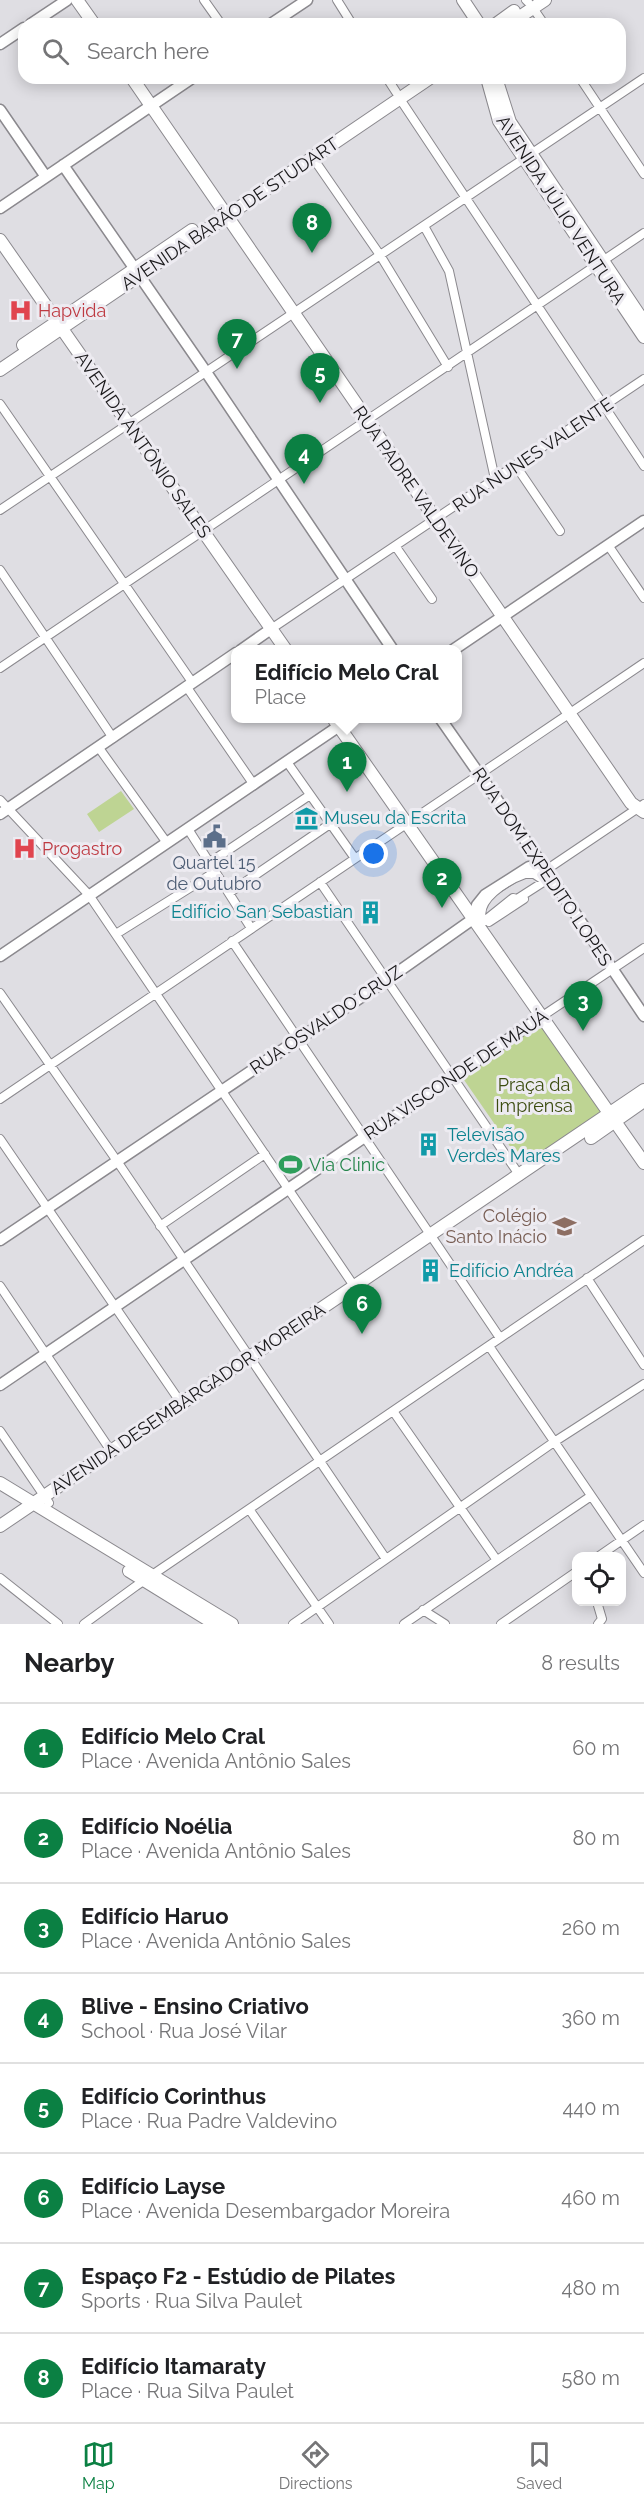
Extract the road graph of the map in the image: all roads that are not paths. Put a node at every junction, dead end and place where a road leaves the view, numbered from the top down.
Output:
1 (67, 0) edge
2 (77, 0) edge
3 (204, 0) edge
4 (307, 0) edge
5 (337, 0) edge
6 (453, 0) edge
7 (463, 0) edge
8 (545, 0) edge
9 (529, 2) edge
10 (40, 18) edge
11 (90, 18) edge
12 (217, 18) edge
13 (280, 18) edge
14 (348, 18) edge
15 (465, 18) edge
16 (475, 18) edge
17 (505, 18) edge
18 (514, 18) edge
19 (540, 18) edge
20 (18, 32) edge
21 (0, 44) edge
22 (644, 78) edge
23 (136, 84) edge
24 (183, 84) edge
25 (391, 84) edge
26 (410, 84) edge
27 (419, 84) edge
28 (489, 84) edge
29 (498, 84) edge
30 (584, 84) edge
31 (398, 95) junction
32 (152, 106) junction
33 (599, 107) junction
34 (0, 110) edge
35 (527, 155) junction
36 (313, 158) junction
37 (63, 165) junction
38 (644, 174) edge
39 (46, 177) junction
40 (465, 198) junction
41 (0, 208) edge
42 (224, 214) junction
43 (424, 226) junction
44 (644, 233) edge
45 (0, 240) edge
46 (380, 255) junction
47 (600, 263) junction
48 (136, 272) junction
49 (538, 306) junction
50 (293, 314) junction
51 (644, 322) edge
52 (60, 326) junction
53 (644, 337) edge
54 (467, 354) junction
55 (0, 361) edge
56 (448, 367) junction
57 (0, 370) edge
58 (206, 372) junction
59 (644, 379) edge
60 (0, 404) edge
61 (604, 406) junction
62 (367, 420) junction
63 (129, 423) junction
64 (516, 465) junction
65 (644, 466) edge
66 (50, 476) junction
67 (495, 479) junction
68 (279, 480) junction
69 (0, 510) edge
70 (436, 520) junction
71 (644, 520) edge
72 (203, 531) junction
73 (560, 531) dead end
74 (608, 545) junction
75 (396, 547) junction
76 (0, 570) edge
77 (346, 580) junction
78 (125, 583) junction
79 (644, 598) edge
80 (432, 599) dead end
81 (502, 616) junction
82 (271, 629) junction
83 (46, 637) junction
84 (248, 645) edge
85 (282, 645) edge
86 (390, 645) edge
87 (460, 645) edge
88 (231, 656) edge
89 (644, 663) edge
90 (0, 668) edge
91 (189, 684) junction
92 (569, 713) junction
93 (336, 723) edge
94 (443, 723) edge
95 (113, 738) junction
96 (99, 748) junction
97 (287, 762) junction
98 (479, 774) junction
99 (254, 785) junction
100 (310, 795) junction
101 (0, 800) edge
102 (642, 808) edge
103 (4, 812) edge
104 (406, 823) junction
105 (330, 824) junction
106 (188, 829) junction
107 (167, 843) junction
108 (354, 858) junction
109 (209, 863) junction
110 (546, 870) junction
111 (215, 872) junction
112 (553, 880) junction
113 (320, 882) junction
114 (229, 893) junction
115 (89, 895) junction
116 (479, 923) junction
117 (251, 928) junction
118 (116, 934) junction
119 (232, 941) junction
120 (644, 948) edge
121 (0, 956) edge
122 (613, 969) junction
123 (388, 979) junction
124 (0, 993) edge
125 (155, 993) junction
126 (644, 1016) edge
127 (541, 1017) junction
128 (299, 1039) junction
129 (50, 1066) junction
130 (452, 1077) junction
131 (222, 1090) junction
132 (644, 1090) edge
133 (0, 1099) edge
134 (644, 1101) edge
135 (613, 1117) junction
136 (365, 1137) junction
137 (0, 1139) edge
138 (265, 1154) junction
139 (117, 1161) junction
140 (644, 1163) edge
141 (520, 1176) junction
142 (289, 1189) junction
143 (46, 1208) junction
144 (160, 1226) junction
145 (433, 1238) junction
146 (0, 1240) edge
147 (644, 1240) edge
148 (184, 1261) junction
149 (587, 1278) junction
150 (0, 1286) edge
151 (354, 1286) junction
152 (116, 1308) junction
153 (500, 1338) junction
154 (489, 1346) junction
155 (46, 1355) junction
156 (251, 1361) junction
157 (644, 1365) edge
158 (644, 1384) edge
159 (0, 1385) edge
160 (181, 1403) junction
161 (393, 1411) junction
162 (0, 1431) edge
163 (554, 1442) junction
164 (111, 1451) junction
165 (319, 1461) junction
166 (0, 1483) edge
167 (0, 1493) edge
168 (591, 1496) junction
169 (38, 1505) junction
170 (459, 1508) junction
171 (249, 1509) junction
172 (644, 1525) edge
173 (0, 1526) edge
174 (0, 1536) edge
175 (622, 1541) junction
176 (606, 1552) edge
177 (386, 1559) junction
178 (496, 1560) junction
179 (644, 1573) edge
180 (572, 1575) edge
181 (0, 1578) edge
182 (148, 1578) junction
183 (598, 1606) edge
184 (317, 1607) junction
185 (423, 1610) junction
186 (58, 1624) edge
187 (84, 1624) edge
188 (215, 1624) edge
189 (232, 1624) edge
190 (293, 1624) edge
191 (329, 1624) edge
192 (404, 1624) edge
193 (446, 1624) edge
194 (501, 1624) edge
195 (598, 1624) edge

1 - 10 street
2 - 11 main road
3 - 12 street
4 - 13 street
5 - 14 street
6 - 15 main road
7 - 16 main road
8 - 9 main road
9 - 17 main road
9 - 18 main road
9 - 19 street
20 - 21 street
22 - 33 street
23 - 32 main road, RUA PADRE VALDEVINO
24 - 32 street
25 - 31 street
26 - 31 main road, AVENIDA BARÃO DE STUDART
27 - 31 main road, AVENIDA BARÃO DE STUDART
28 - 35 main road, AVENIDA JÚLIO VENTURA
29 - 35 main road, AVENIDA JÚLIO VENTURA
30 - 33 street
31 - 36 main road, AVENIDA BARÃO DE STUDART
31 - 40 street
31 - 42 main road, AVENIDA BARÃO DE STUDART
32 - 37 street
32 - 42 main road, RUA PADRE VALDEVINO
33 - 35 street
33 - 38 street
34 - 39 street
35 - 40 street
35 - 47 main road, AVENIDA JÚLIO VENTURA
36 - 42 main road, AVENIDA BARÃO DE STUDART
36 - 46 street
37 - 39 street
37 - 48 street
39 - 41 street
40 - 43 street
40 - 49 street
42 - 48 main road, AVENIDA BARÃO DE STUDART
42 - 50 main road, RUA PADRE VALDEVINO
43 - 46 street
43 - 54 street
44 - 47 street
45 - 52 main road, AVENIDA ANTÔNIO SALES
46 - 50 street
46 - 56 street
47 - 49 street
47 - 51 main road, AVENIDA JÚLIO VENTURA
47 - 53 main road, AVENIDA JÚLIO VENTURA
48 - 52 main road, AVENIDA BARÃO DE STUDART
48 - 58 street
49 - 54 street
49 - 61 street
50 - 58 street
50 - 62 main road, RUA PADRE VALDEVINO
52 - 55 main road, AVENIDA BARÃO DE STUDART
52 - 57 main road, AVENIDA BARÃO DE STUDART
52 - 63 main road, AVENIDA ANTÔNIO SALES
54 - 56 street
54 - 67 street
56 - 62 street
58 - 63 street
58 - 68 street
59 - 61 street, RUA NUNES VALENTE
60 - 66 street
61 - 64 street, RUA NUNES VALENTE
61 - 65 street
62 - 68 street
62 - 70 main road, RUA PADRE VALDEVINO
63 - 66 street
63 - 72 main road, AVENIDA ANTÔNIO SALES
64 - 67 street, RUA NUNES VALENTE
64 - 73 street
66 - 69 street
66 - 78 street
67 - 70 street, RUA NUNES VALENTE
68 - 72 street
68 - 77 street
70 - 75 street, RUA NUNES VALENTE
70 - 81 main road, RUA PADRE VALDEVINO
71 - 74 street
72 - 78 street
72 - 82 main road, AVENIDA ANTÔNIO SALES
74 - 79 street
74 - 81 street
75 - 77 street, RUA NUNES VALENTE
75 - 80 street
76 - 83 street
77 - 82 street, RUA NUNES VALENTE
77 - 86 street
78 - 83 street
78 - 91 street
81 - 87 street
81 - 92 main road, RUA PADRE VALDEVINO
82 - 84 street, RUA NUNES VALENTE
82 - 85 main road, AVENIDA ANTÔNIO SALES
83 - 90 street
83 - 95 street
88 - 91 street
89 - 92 street
91 - 95 street
91 - 99 street
92 - 98 street
92 - 102 main road, RUA PADRE VALDEVINO
93 - 97 street
93 - 104 main road
94 - 98 street, RUA DOM EXPEDITO LOPES
95 - 96 street
96 - 103 street
96 - 107 street
97 - 99 street
97 - 100 street
98 - 104 street
98 - 110 street, RUA DOM EXPEDITO LOPES
99 - 106 street
100 - 105 street
100 - 109 street
101 - 103 street
102 - 110 street, RUA OSVALDO CRUZ
103 - 115 street
104 - 108 street
104 - 116 main road
105 - 108 street
105 - 114 street
106 - 107 street
106 - 109 street
107 - 115 street
108 - 113 street
109 - 111 street
110 - 112 street, RUA DOM EXPEDITO LOPES
110 - 116 street, RUA OSVALDO CRUZ
111 - 114 street
111 - 118 street
112 - 116 street, RUA OSVALDO CRUZ
112 - 122 street, RUA DOM EXPEDITO LOPES
113 - 117 street
113 - 123 street
114 - 117 street
115 - 118 street
115 - 121 street
116 - 116 street
116 - 123 street, RUA OSVALDO CRUZ
116 - 127 main road
117 - 119 street
118 - 125 street
119 - 125 street
119 - 128 street
120 - 122 street, RUA VISCONDE DE MAUÁ
122 - 126 street, RUA DOM EXPEDITO LOPES
122 - 127 street, RUA VISCONDE DE MAUÁ
123 - 128 street, RUA OSVALDO CRUZ
123 - 130 street
124 - 129 street
125 - 129 street
125 - 131 street
127 - 130 street, RUA VISCONDE DE MAUÁ
127 - 135 main road
128 - 131 street, RUA OSVALDO CRUZ
128 - 136 street
129 - 133 street
129 - 139 street
130 - 136 street, RUA VISCONDE DE MAUÁ
130 - 141 street
131 - 138 street
131 - 139 street, RUA OSVALDO CRUZ
132 - 135 main road, AVENIDA DESEMBARGADOR MOREIRA
134 - 135 main road, AVENIDA DESEMBARGADOR MOREIRA
135 - 140 main road
135 - 141 main road, AVENIDA DESEMBARGADOR MOREIRA
135 - 145 main road, AVENIDA DESEMBARGADOR MOREIRA
136 - 142 street, RUA VISCONDE DE MAUÁ
136 - 145 street
137 - 143 street
138 - 142 street
138 - 144 street
139 - 143 street, RUA OSVALDO CRUZ
139 - 144 street
141 - 145 main road, AVENIDA DESEMBARGADOR MOREIRA
142 - 148 street, RUA VISCONDE DE MAUÁ
142 - 151 street
143 - 146 street, RUA OSVALDO CRUZ
143 - 152 street
144 - 148 street
145 - 151 main road, AVENIDA DESEMBARGADOR MOREIRA
145 - 153 street
145 - 156 main road, AVENIDA DESEMBARGADOR MOREIRA
147 - 149 street
148 - 152 street, RUA VISCONDE DE MAUÁ
148 - 156 street
149 - 153 street
149 - 157 street
150 - 155 street
151 - 156 main road, AVENIDA DESEMBARGADOR MOREIRA
152 - 155 street, RUA VISCONDE DE MAUÁ
152 - 160 street
153 - 154 street
154 - 161 street
154 - 163 street
155 - 159 street, RUA VISCONDE DE MAUÁ
155 - 164 street
156 - 160 main road, AVENIDA DESEMBARGADOR MOREIRA
156 - 165 street
156 - 169 main road, AVENIDA DESEMBARGADOR MOREIRA
158 - 163 street
160 - 164 main road, AVENIDA DESEMBARGADOR MOREIRA
161 - 165 street
161 - 170 street
162 - 169 street
163 - 168 street
163 - 170 street
164 - 169 main road, AVENIDA DESEMBARGADOR MOREIRA
165 - 171 street
165 - 177 street
166 - 169 main road
167 - 169 main road
168 - 175 street
168 - 178 street
169 - 173 main road, AVENIDA DESEMBARGADOR MOREIRA
169 - 174 main road, AVENIDA DESEMBARGADOR MOREIRA
169 - 182 main road
170 - 177 street
170 - 178 street
171 - 182 street
171 - 184 street
172 - 175 street
175 - 176 street
175 - 179 street
177 - 184 street
178 - 185 street
180 - 194 street
181 - 186 street
182 - 187 street
182 - 188 main road
182 - 189 main road
183 - 195 street
184 - 190 street
184 - 191 street
185 - 192 street
185 - 193 street

